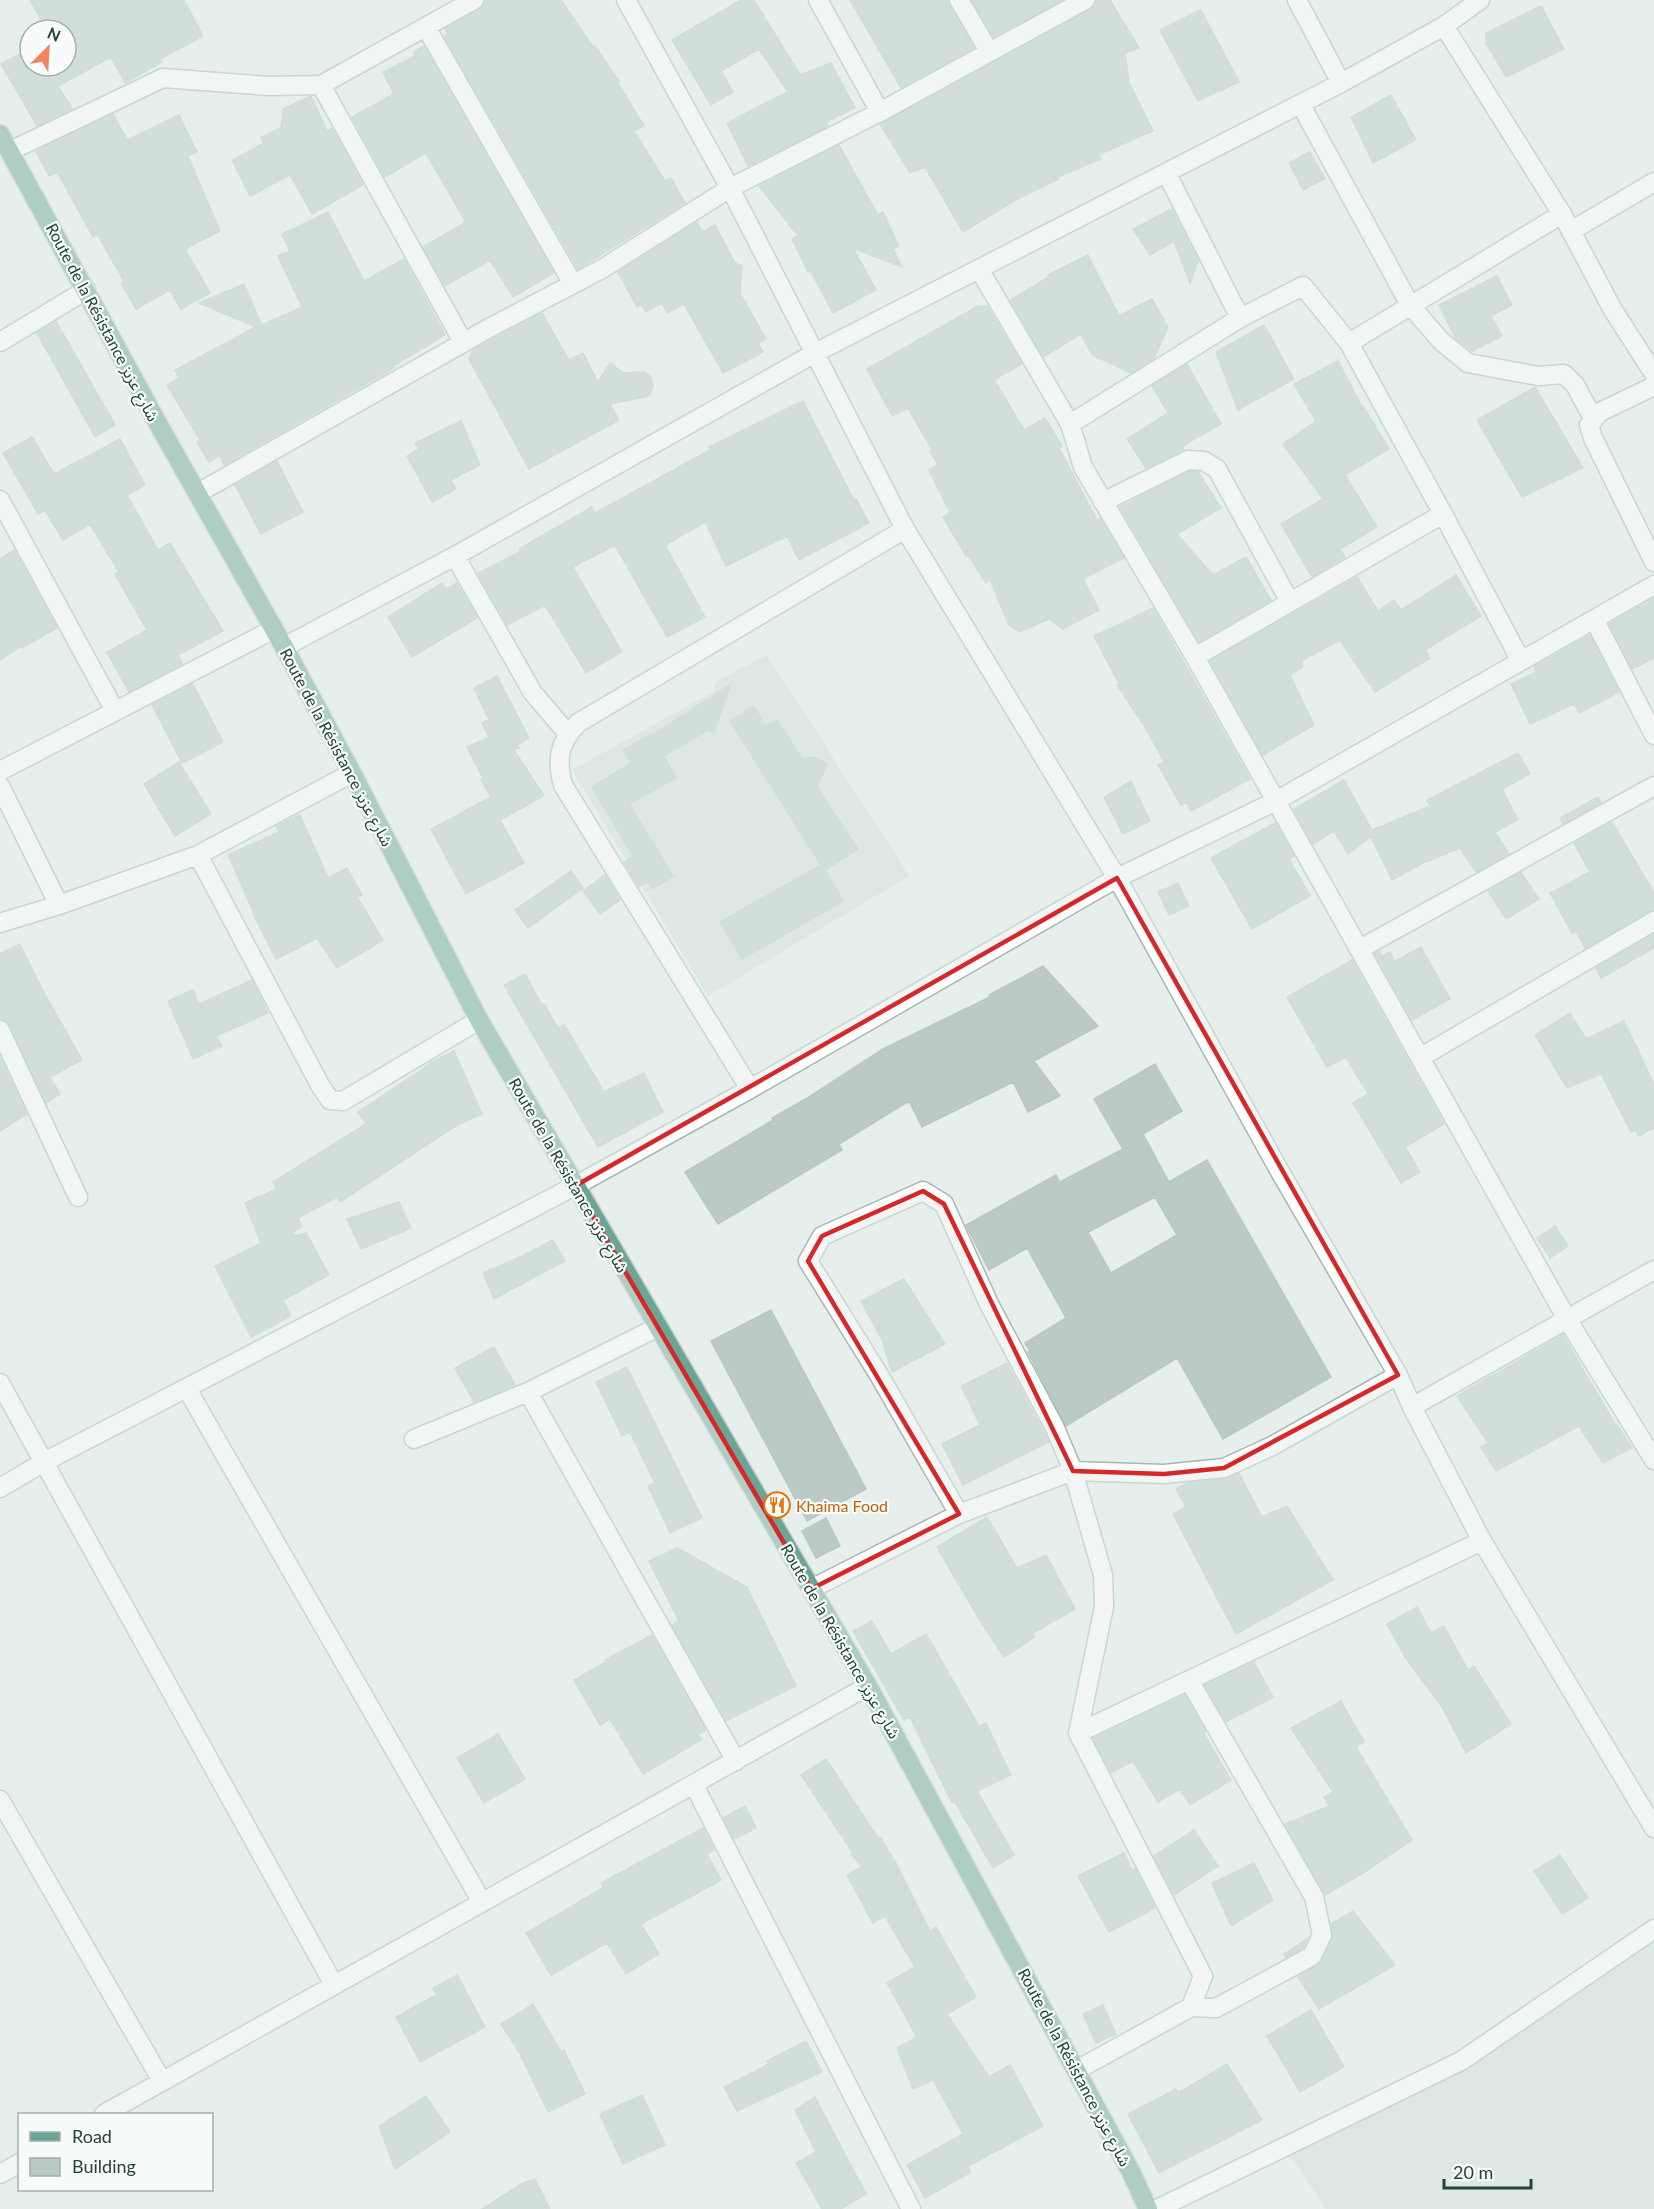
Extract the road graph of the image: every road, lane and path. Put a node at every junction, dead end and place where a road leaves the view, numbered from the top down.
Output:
1 (474, 0) edge
2 (626, 0) edge
3 (818, 0) edge
4 (959, 0) edge
5 (1085, 0) edge
6 (1297, 0) edge
7 (1480, 0) edge
8 (1443, 26) junction
9 (426, 27) junction
10 (989, 51) junction
11 (1341, 84) junction
12 (321, 85) junction
13 (1301, 105) junction
14 (880, 112) junction
15 (0, 134) edge
16 (10, 151) junction
17 (1167, 174) junction
18 (1654, 182) edge
19 (730, 188) junction
20 (1562, 214) junction
21 (1571, 231) junction
22 (979, 269) junction
23 (573, 284) junction
24 (86, 290) junction
25 (1410, 305) junction
26 (1240, 318) junction
27 (0, 342) edge
28 (463, 342) junction
29 (1349, 344) junction
30 (815, 352) junction
31 (1654, 374) edge
32 (1654, 386) edge
33 (1593, 418) junction
34 (1070, 424) junction
35 (198, 493) junction
36 (0, 500) edge
37 (1103, 502) junction
38 (1443, 514) junction
39 (905, 530) junction
40 (455, 556) junction
41 (1654, 562) edge
42 (1654, 585) edge
43 (1290, 602) junction
44 (1594, 619) junction
45 (274, 629) junction
46 (284, 647) junction
47 (1195, 657) junction
48 (1521, 661) junction
49 (115, 711) junction
50 (568, 734) junction
51 (1654, 735) edge
52 (0, 771) edge
53 (352, 773) junction
54 (0, 786) edge
55 (1654, 786) edge
56 (1275, 801) junction
57 (198, 855) junction
58 (1117, 878) junction
59 (59, 905) junction
60 (1654, 921) edge
61 (0, 923) edge
62 (1360, 949) junction
63 (479, 1020) junction
64 (0, 1030) edge
65 (1421, 1058) junction
66 (750, 1089) junction
67 (575, 1186) junction
68 (78, 1197) dead end
69 (1654, 1270) edge
70 (1567, 1319) junction
71 (658, 1327) junction
72 (1398, 1375) junction
73 (0, 1383) edge
74 (187, 1389) junction
75 (528, 1392) junction
76 (1412, 1407) junction
77 (414, 1439) dead end
78 (1654, 1460) edge
79 (44, 1462) junction
80 (1073, 1471) junction
81 (0, 1488) edge
82 (959, 1514) junction
83 (1482, 1541) junction
84 (811, 1589) junction
85 (1188, 1680) junction
86 (868, 1686) junction
87 (1078, 1733) junction
88 (736, 1761) junction
89 (694, 1785) junction
90 (0, 1800) edge
91 (1654, 1828) edge
92 (482, 1902) junction
93 (1654, 1929) edge
94 (333, 1983) junction
95 (1191, 2007) junction
96 (1077, 2070) junction
97 (162, 2081) junction
98 (107, 2113) edge
99 (18, 2164) edge
100 (0, 2174) edge
101 (911, 2209) edge
102 (1148, 2209) edge
103 (1157, 2209) edge

1 - 9 street
2 - 19 street
3 - 14 street
4 - 10 street
5 - 10 street
6 - 11 street
7 - 8 street
8 - 11 street
8 - 20 street
9 - 12 street
9 - 23 street
10 - 14 street
11 - 13 street
12 - 16 street
12 - 28 street
13 - 17 street
13 - 25 street
14 - 19 street
15 - 16 main road, Route de la Résistance شارع عزيز
16 - 24 main road, Route de la Résistance شارع عزيز
17 - 22 street
17 - 26 street
18 - 21 street
19 - 23 street
19 - 30 street
20 - 21 street
20 - 25 street
21 - 31 street
22 - 30 street
22 - 34 street
23 - 28 street
24 - 27 street
24 - 35 main road, Route de la Résistance شارع عزيز
25 - 29 street
25 - 33 street
26 - 29 street
26 - 34 street
28 - 35 street
29 - 38 street
30 - 39 street
30 - 40 street
32 - 33 street
33 - 41 street
34 - 37 street
35 - 45 main road, Route de la Résistance شارع عزيز
36 - 49 street
37 - 43 street
37 - 47 street
38 - 43 street
38 - 48 street
39 - 50 street
39 - 58 street
40 - 46 street
40 - 50 street
42 - 44 street
43 - 47 street
44 - 48 street
44 - 51 street
45 - 46 main road, Route de la Résistance شارع عزيز
45 - 49 street
46 - 53 main road, Route de la Résistance شارع عزيز
47 - 56 street
48 - 56 street
49 - 52 street
50 - 66 street
53 - 57 street
53 - 63 main road, Route de la Résistance شارع عزيز
54 - 59 street
55 - 62 street
56 - 58 street
56 - 62 street
57 - 59 street
57 - 63 street
58 - 66 street
58 - 72 street
59 - 61 street
60 - 65 street
62 - 65 street
63 - 67 main road, Route de la Résistance شارع عزيز
64 - 68 street
65 - 70 street
66 - 67 street
67 - 71 main road, Route de la Résistance شارع عزيز
67 - 74 street
69 - 70 street
70 - 76 street
70 - 78 street
71 - 75 street
71 - 84 main road, Route de la Résistance شارع عزيز
72 - 76 street
72 - 80 street
73 - 79 street
74 - 79 street
74 - 92 street
75 - 77 street
75 - 88 street
76 - 83 street
79 - 81 street
79 - 94 street
80 - 82 street
80 - 82 street
80 - 87 street
82 - 84 street
83 - 85 street
83 - 91 street
84 - 86 main road, Route de la Résistance شارع عزيز
85 - 87 street
85 - 95 street
86 - 88 street
86 - 96 main road, Route de la Résistance شارع عزيز
87 - 95 street
88 - 89 street
89 - 92 street
89 - 101 street
90 - 97 street
92 - 94 street
93 - 103 street
94 - 97 street
95 - 96 street
96 - 102 main road, Route de la Résistance شارع عزيز
97 - 98 street
99 - 100 street

